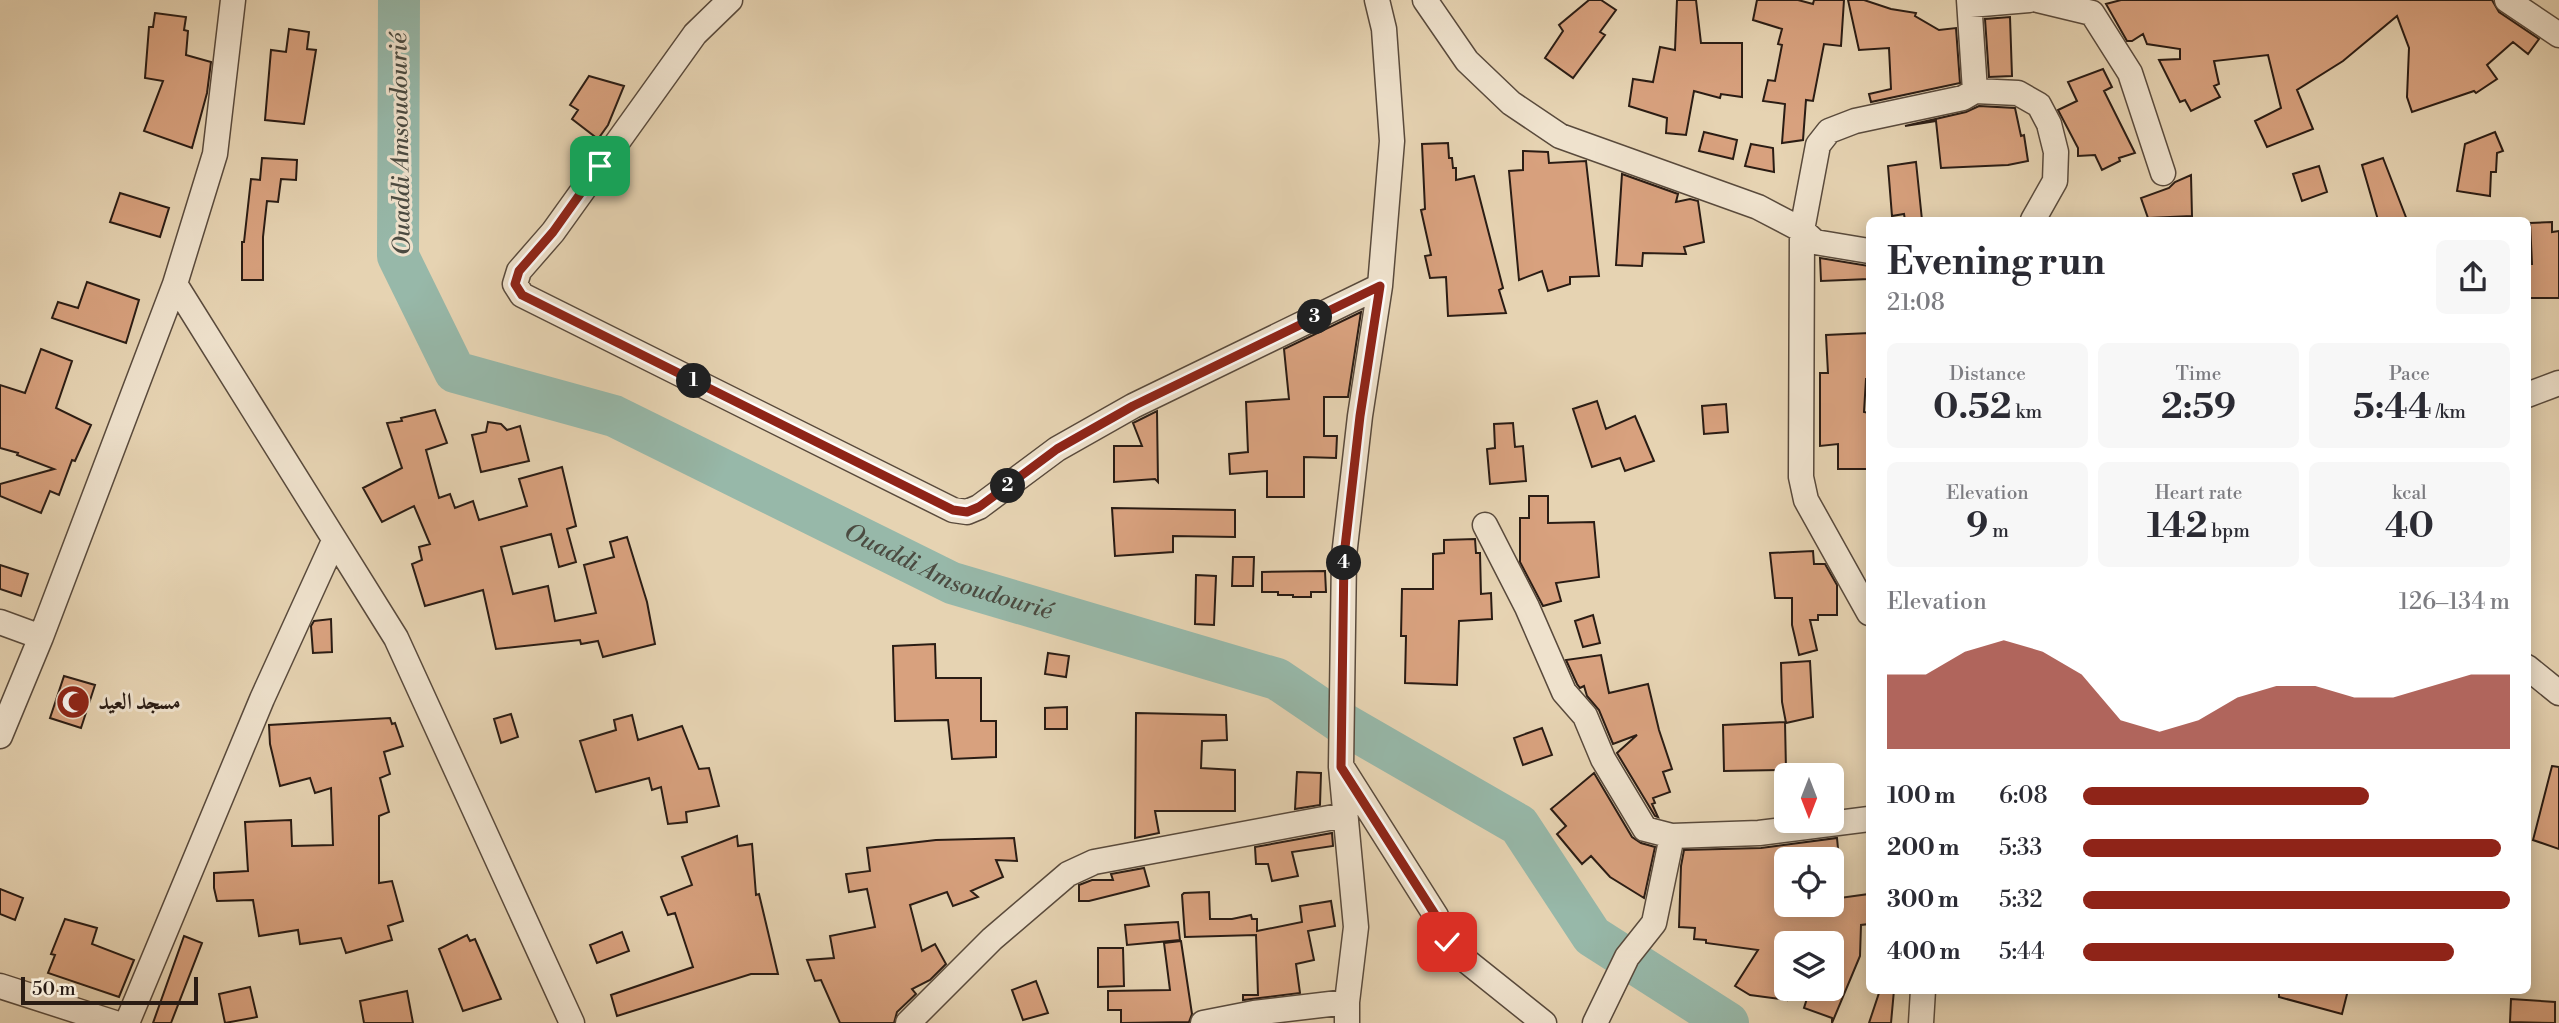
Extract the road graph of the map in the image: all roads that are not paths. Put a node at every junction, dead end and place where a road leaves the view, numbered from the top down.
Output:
1 (233, 0) edge
2 (730, 0) edge
3 (1377, 0) edge
4 (2029, 0) edge
5 (2038, 0) edge
6 (2507, 0) edge
7 (1970, 2) edge
8 (1435, 5) edge
9 (2559, 35) edge
10 (1975, 91) junction
11 (2163, 173) dead end
12 (2036, 217) edge
13 (1802, 230) junction
14 (1866, 250) edge
15 (175, 284) junction
16 (1380, 286) junction
17 (2559, 383) edge
18 (2531, 394) edge
19 (1485, 525) dead end
20 (334, 541) junction
21 (1866, 609) edge
22 (0, 622) edge
23 (41, 637) junction
24 (2531, 670) edge
25 (2559, 693) edge
26 (0, 736) edge
27 (1341, 767) junction
28 (1345, 815) junction
29 (1866, 819) edge
30 (1672, 836) junction
31 (0, 986) edge
32 (1923, 994) edge
33 (1347, 1012) edge
34 (115, 1023) edge
35 (128, 1023) edge
36 (572, 1023) edge
37 (908, 1023) edge
38 (1203, 1023) edge
39 (1544, 1023) edge
40 (1595, 1023) edge
41 (1921, 1023) edge

1 - 15 street
2 - 16 street
3 - 16 street
4 - 7 street
5 - 11 street
6 - 9 street
7 - 10 street
8 - 13 street
10 - 12 street
10 - 13 street
13 - 14 street
13 - 21 street
15 - 20 street
15 - 23 street
16 - 27 street
17 - 18 street
19 - 30 street
20 - 35 street
20 - 36 street
22 - 23 street
23 - 26 street
24 - 25 street
27 - 28 street
27 - 39 street
28 - 33 street
28 - 37 street
29 - 30 street
30 - 40 street
31 - 34 street
32 - 41 street
33 - 38 street

